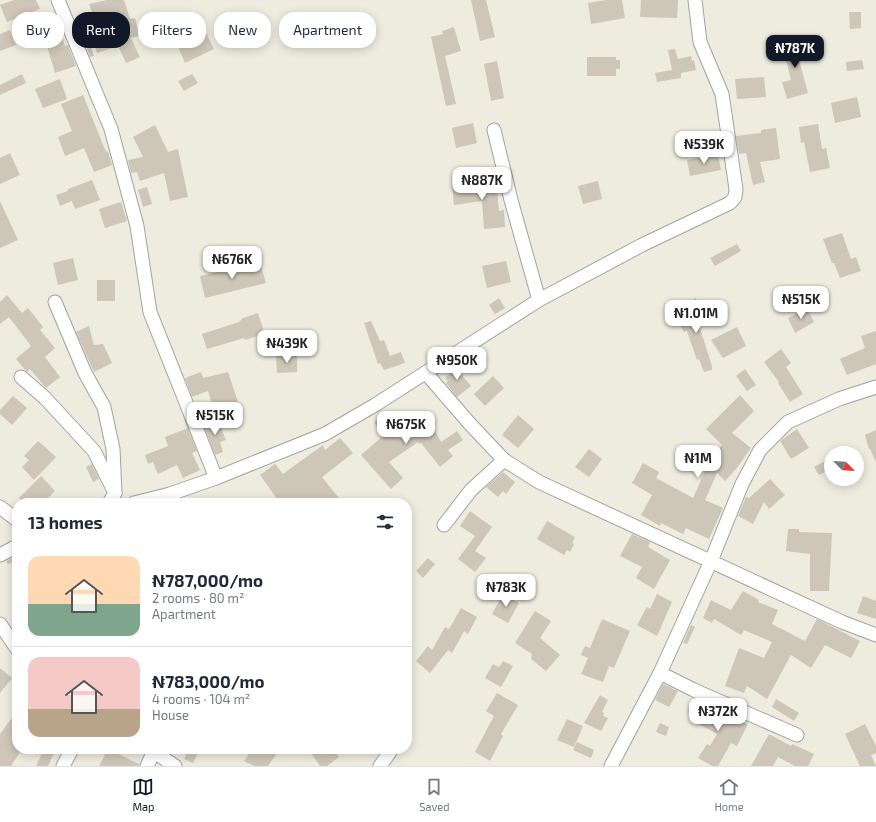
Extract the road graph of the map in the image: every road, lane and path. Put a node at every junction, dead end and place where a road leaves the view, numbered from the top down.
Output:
1 (58, 0) edge
2 (695, 0) edge
3 (494, 130) dead end
4 (539, 300) junction
5 (55, 302) dead end
6 (426, 373) junction
7 (22, 377) dead end
8 (876, 387) edge
9 (504, 460) junction
10 (216, 478) junction
11 (112, 498) edge
12 (154, 498) edge
13 (0, 507) edge
14 (12, 516) edge
15 (444, 525) dead end
16 (12, 549) edge
17 (0, 555) edge
18 (711, 561) junction
19 (0, 624) edge
20 (876, 636) edge
21 (12, 642) edge
22 (660, 673) junction
23 (798, 735) dead end
24 (69, 754) edge
25 (151, 754) edge
26 (158, 754) edge
27 (388, 754) edge
28 (63, 766) edge
29 (147, 766) edge
30 (175, 766) edge
31 (380, 766) edge
32 (611, 766) edge

1 - 10 street
2 - 4 street
3 - 4 street
4 - 6 street
5 - 11 street
6 - 9 street
6 - 10 street
7 - 11 street
8 - 18 street
9 - 15 street
9 - 18 street
10 - 12 street
13 - 14 street
16 - 17 street
18 - 20 street
18 - 22 street
19 - 21 street
22 - 23 street
22 - 32 street
24 - 28 street
25 - 29 street
26 - 30 street
27 - 31 street

